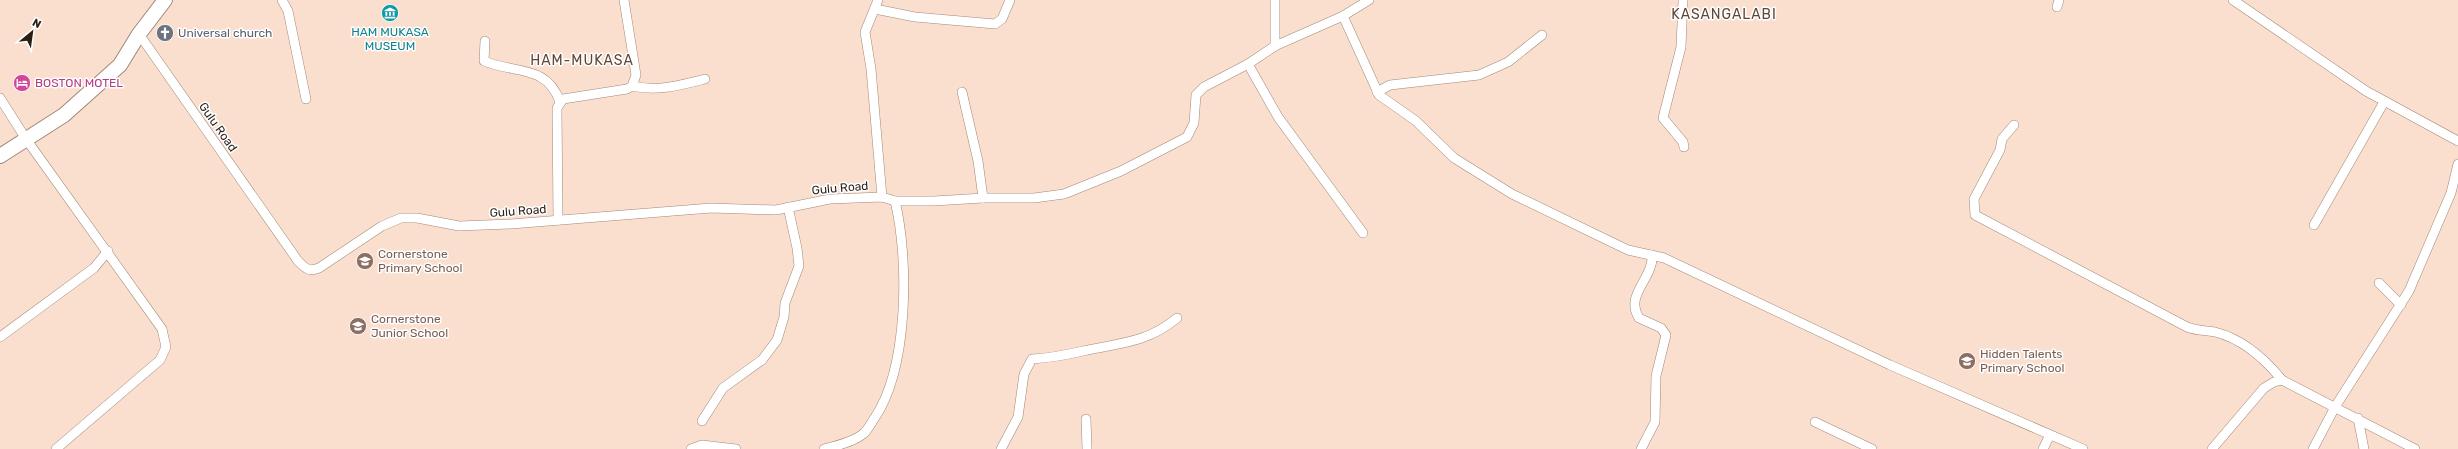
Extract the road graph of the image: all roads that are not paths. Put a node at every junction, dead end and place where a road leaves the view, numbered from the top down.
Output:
1 (165, 0) edge
2 (282, 0) edge
3 (624, 0) edge
4 (878, 0) edge
5 (1010, 0) edge
6 (1275, 0) edge
7 (1369, 0) edge
8 (1683, 0) edge
9 (2232, 0) edge
10 (875, 9) junction
11 (1343, 16) junction
12 (139, 34) junction
13 (1542, 35) dead end
14 (485, 41) dead end
15 (1275, 46) junction
16 (1248, 64) junction
17 (706, 79) dead end
18 (632, 86) junction
19 (962, 92) dead end
20 (1377, 92) junction
21 (0, 98) edge
22 (306, 99) dead end
23 (560, 102) junction
24 (2384, 102) junction
25 (2014, 125) dead end
26 (26, 139) junction
27 (2458, 141) edge
28 (1684, 147) dead end
29 (0, 156) edge
30 (2458, 164) edge
31 (882, 197) junction
32 (983, 198) junction
33 (895, 201) junction
34 (788, 207) junction
35 (558, 220) junction
36 (2314, 226) dead end
37 (1363, 233) dead end
38 (108, 251) junction
39 (1652, 255) junction
40 (2379, 283) dead end
41 (2401, 305) junction
42 (1177, 318) dead end
43 (0, 337) edge
44 (2282, 380) junction
45 (2335, 407) junction
46 (2358, 418) junction
47 (1086, 419) dead end
48 (702, 421) dead end
49 (1816, 422) dead end
50 (2050, 435) junction
51 (56, 449) edge
52 (691, 449) edge
53 (736, 449) edge
54 (824, 449) edge
55 (1001, 449) edge
56 (1087, 449) edge
57 (1641, 449) edge
58 (1872, 449) edge
59 (2043, 449) edge
60 (2083, 449) edge
61 (2212, 449) edge
62 (2313, 449) edge
63 (2364, 449) edge
64 (2415, 449) edge

1 - 12 main road
2 - 22 street
3 - 18 street
4 - 10 street
5 - 10 street
6 - 15 street
7 - 11 street
8 - 28 street
9 - 24 street
10 - 31 street
11 - 15 street
11 - 20 street
12 - 26 main road
12 - 35 street, Gulu Road
13 - 20 street
14 - 23 street
15 - 16 street
16 - 32 street, Gulu Road
16 - 37 street
17 - 18 street
18 - 23 street
19 - 32 street
20 - 39 street
21 - 26 street
23 - 35 street
24 - 27 street
24 - 36 street
25 - 44 street
26 - 29 main road
26 - 38 street
30 - 41 street
31 - 33 street, Gulu Road
31 - 34 street, Gulu Road
32 - 33 street, Gulu Road
33 - 54 street
34 - 35 street, Gulu Road
34 - 48 street
38 - 43 street
38 - 51 street
39 - 50 street
39 - 57 street
40 - 41 street
41 - 45 street
42 - 55 street
44 - 45 street
44 - 61 street
45 - 46 street
45 - 62 street
46 - 63 street
46 - 64 street
47 - 56 street
49 - 58 street
50 - 59 street
50 - 60 street
52 - 53 street

